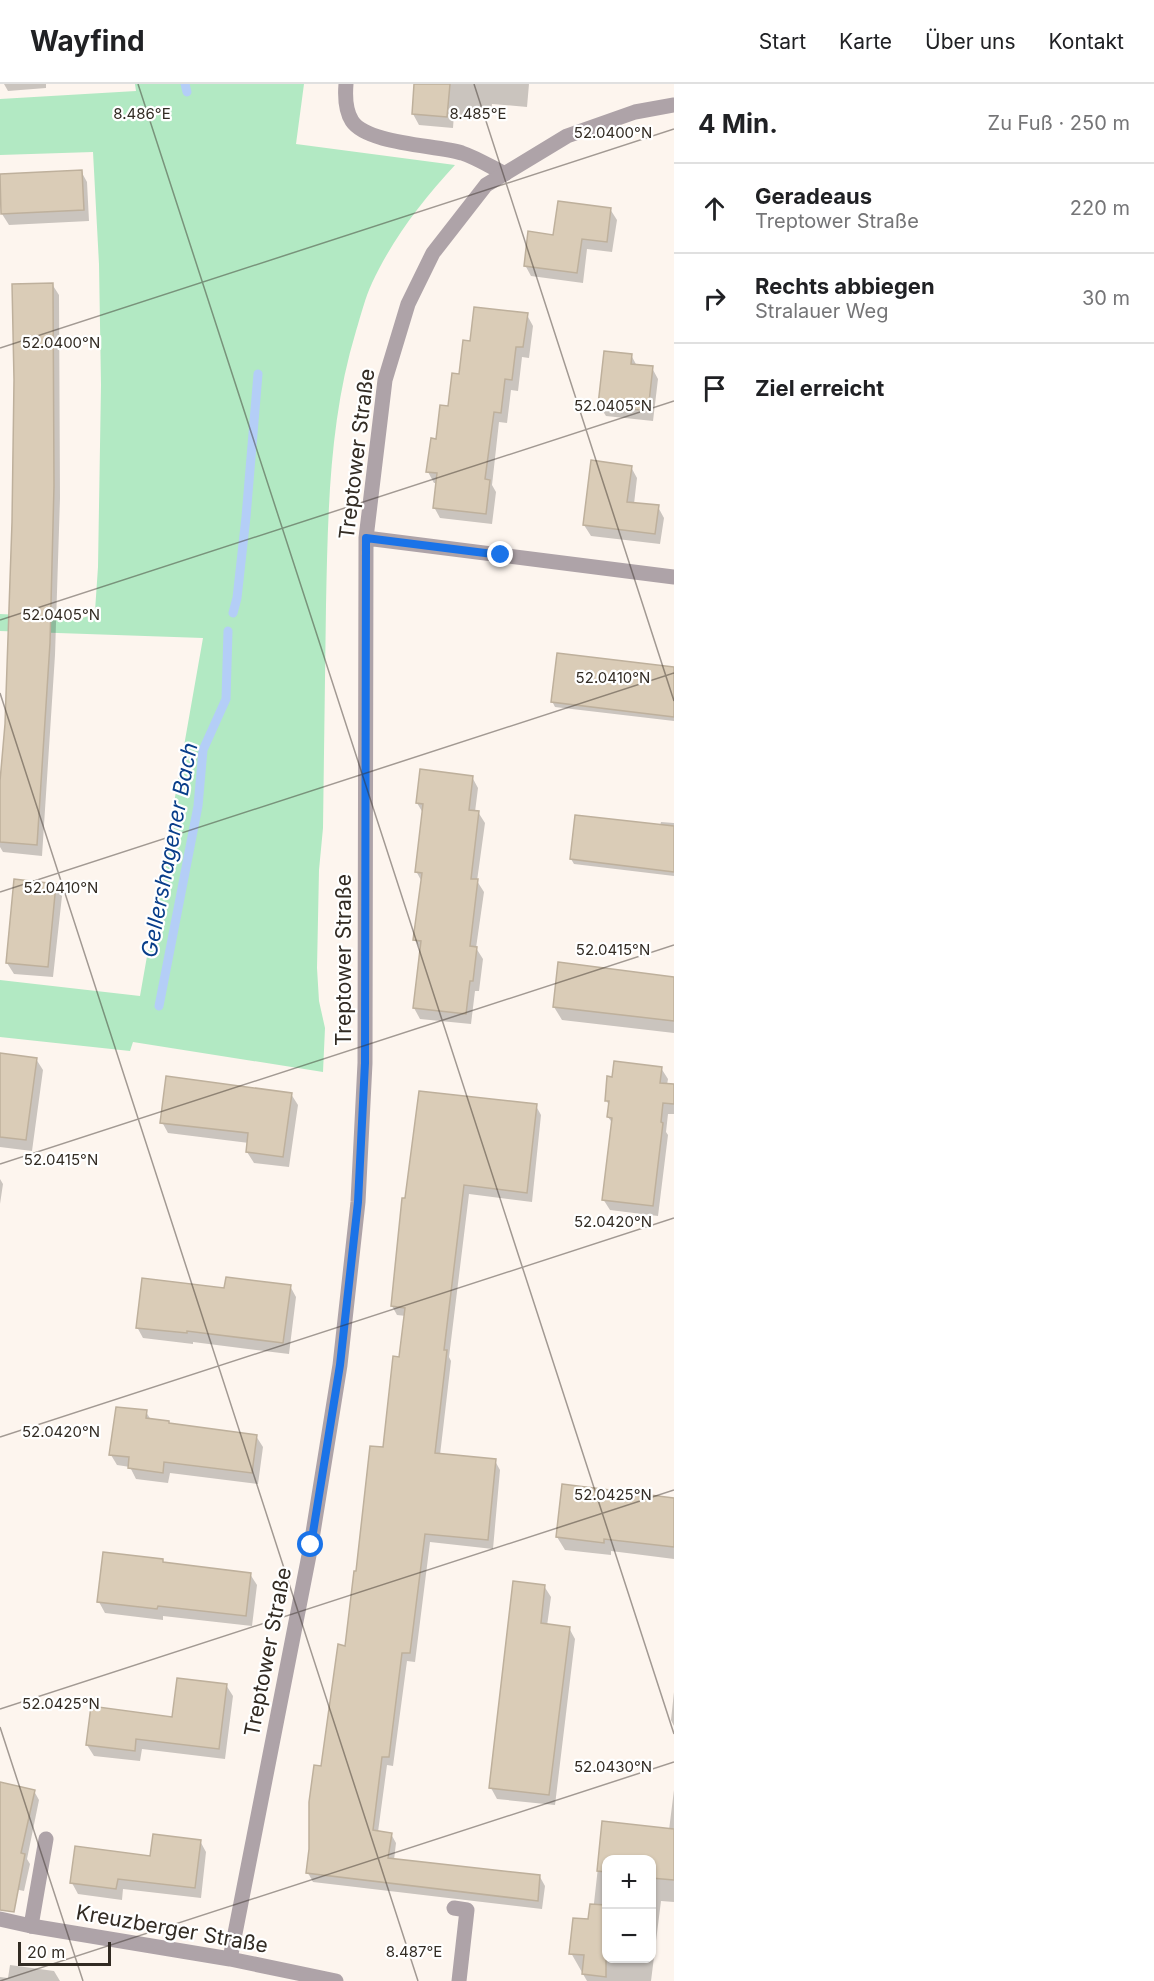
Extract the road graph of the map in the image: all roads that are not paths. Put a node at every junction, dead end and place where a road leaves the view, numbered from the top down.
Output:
1 (346, 84) edge
2 (674, 105) edge
3 (505, 174) junction
4 (366, 538) junction
5 (674, 577) edge
6 (46, 1839) dead end
7 (454, 1908) dead end
8 (0, 1919) edge
9 (31, 1926) junction
10 (230, 1959) junction
11 (336, 1981) edge
12 (459, 1981) edge

1 - 3 street
2 - 3 street, Treptower Straße
3 - 4 street, Treptower Straße
4 - 5 street
4 - 10 street, Treptower Straße
6 - 9 street
7 - 12 street
8 - 9 street, Kreuzberger Straße
9 - 10 street, Kreuzberger Straße
10 - 11 street, Kreuzberger Straße

